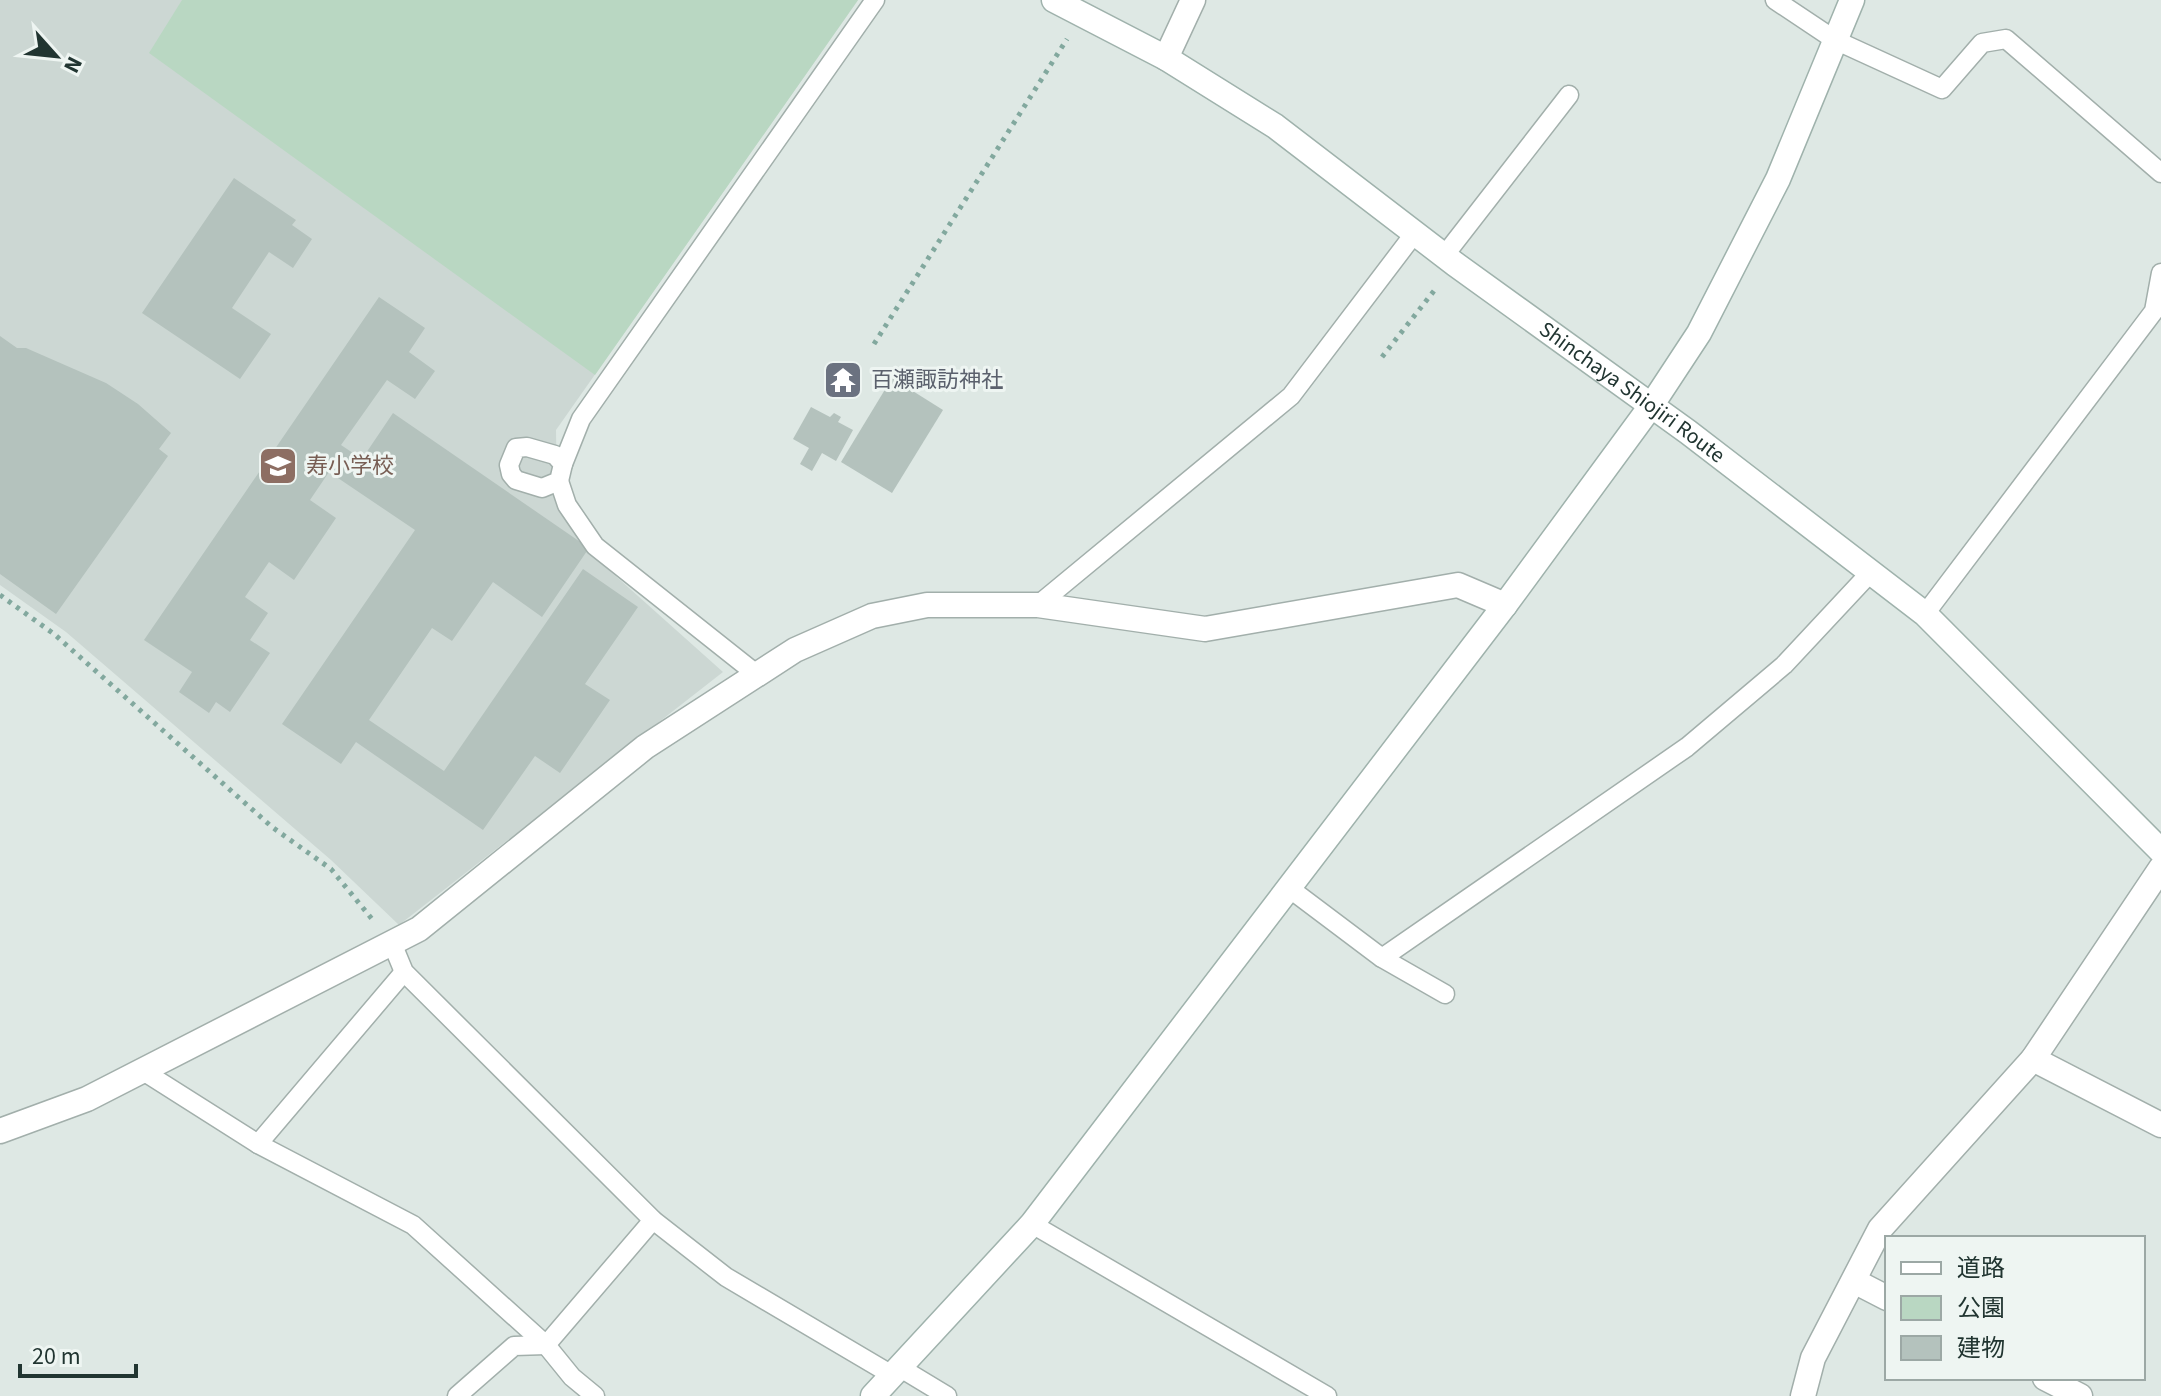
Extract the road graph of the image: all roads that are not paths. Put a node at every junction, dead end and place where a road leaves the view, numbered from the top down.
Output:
1 (875, 0) edge
2 (1054, 0) edge
3 (1193, 0) edge
4 (1775, 0) edge
5 (1852, 0) edge
6 (1835, 40) junction
7 (1166, 58) junction
8 (1569, 95) dead end
9 (2161, 173) edge
10 (1414, 234) junction
11 (1449, 260) junction
12 (2161, 273) edge
13 (1651, 406) junction
14 (1870, 573) junction
15 (1038, 605) junction
16 (1505, 605) junction
17 (1925, 614) junction
18 (755, 673) junction
19 (2161, 851) edge
20 (2161, 868) edge
21 (1289, 888) junction
22 (392, 943) junction
23 (1382, 958) junction
24 (404, 972) junction
25 (1445, 994) dead end
26 (2033, 1059) junction
27 (143, 1071) junction
28 (2161, 1125) edge
29 (0, 1131) edge
30 (258, 1144) junction
31 (653, 1220) junction
32 (1032, 1224) junction
33 (1854, 1281) junction
34 (1885, 1297) edge
35 (546, 1345) junction
36 (895, 1371) junction
37 (2049, 1380) edge
38 (457, 1396) edge
39 (595, 1396) edge
40 (873, 1396) edge
41 (947, 1396) edge
42 (1327, 1396) edge
43 (1803, 1396) edge
44 (2080, 1396) edge

1 - 18 lane
2 - 7 street, Shinchaya Shiojiri Route
3 - 7 street
4 - 6 lane
5 - 6 street
6 - 9 lane
6 - 13 street
7 - 10 street, Shinchaya Shiojiri Route
8 - 11 lane
10 - 11 street, Shinchaya Shiojiri Route
10 - 15 lane
11 - 13 street, Shinchaya Shiojiri Route
12 - 17 lane
13 - 14 street, Shinchaya Shiojiri Route
13 - 16 street
14 - 17 street, Shinchaya Shiojiri Route
14 - 23 lane
15 - 16 street
15 - 18 street
16 - 21 street
17 - 19 street, Shinchaya Shiojiri Route
18 - 22 street
20 - 26 street
21 - 23 lane
21 - 32 street
22 - 24 lane
22 - 27 street
23 - 25 lane
24 - 30 lane
24 - 31 lane
26 - 28 street
26 - 33 street
27 - 29 street
27 - 30 lane
30 - 35 lane
31 - 35 lane
31 - 36 lane
32 - 36 street
32 - 42 lane
33 - 34 street
33 - 43 street
35 - 38 lane
35 - 39 lane
36 - 40 street
36 - 41 lane
37 - 44 street

